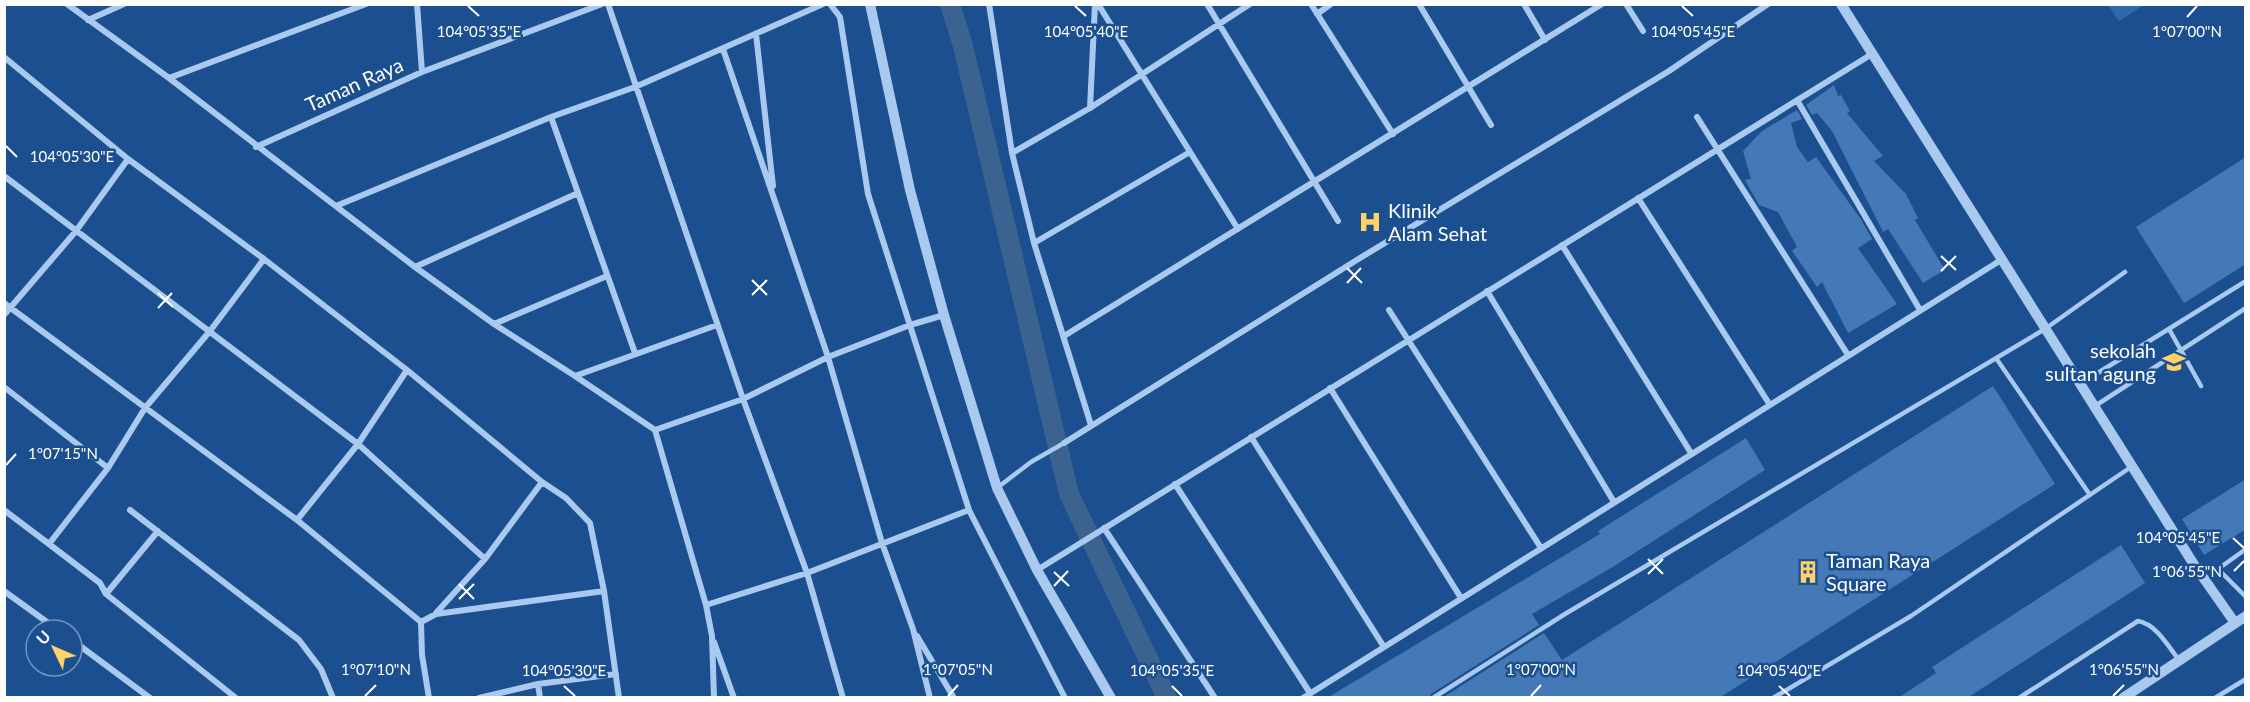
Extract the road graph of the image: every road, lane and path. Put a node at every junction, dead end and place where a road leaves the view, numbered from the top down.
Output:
1 (67, 4) edge
2 (124, 4) edge
3 (366, 4) edge
4 (417, 4) edge
5 (602, 4) edge
6 (608, 4) edge
7 (823, 4) edge
8 (830, 4) edge
9 (870, 4) edge
10 (989, 4) edge
11 (1097, 4) edge
12 (1207, 4) edge
13 (1250, 4) edge
14 (1311, 4) edge
15 (1331, 4) edge
16 (1419, 4) edge
17 (1524, 4) edge
18 (1602, 4) edge
19 (1626, 4) edge
20 (1768, 4) edge
21 (1841, 4) edge
22 (1317, 14) junction
23 (88, 20) junction
24 (1219, 25) junction
25 (1643, 31) dead end
26 (756, 34) junction
27 (1545, 40) junction
28 (723, 48) junction
29 (1872, 54) junction
30 (4, 57) edge
31 (422, 72) junction
32 (1142, 75) junction
33 (169, 78) junction
34 (635, 87) junction
35 (1468, 87) junction
36 (1797, 100) junction
37 (1090, 108) junction
38 (551, 117) junction
39 (1697, 117) dead end
40 (1491, 125) dead end
41 (1393, 134) junction
42 (256, 147) junction
43 (1719, 149) junction
44 (1190, 152) junction
45 (1012, 153) junction
46 (128, 159) junction
47 (4, 176) edge
48 (1314, 182) junction
49 (578, 194) junction
50 (774, 198) junction
51 (1638, 198) junction
52 (336, 206) junction
53 (1338, 221) dead end
54 (1238, 229) junction
55 (76, 231) junction
56 (1034, 243) junction
57 (1562, 245) junction
58 (264, 259) junction
59 (2001, 260) junction
60 (415, 267) junction
61 (2125, 272) dead end
62 (608, 276) junction
63 (2246, 281) edge
64 (1487, 291) junction
65 (7, 305) edge
66 (2246, 308) edge
67 (1389, 310) dead end
68 (1920, 310) junction
69 (4, 315) edge
70 (944, 315) junction
71 (494, 324) junction
72 (717, 325) junction
73 (910, 325) junction
74 (2045, 329) junction
75 (2169, 329) junction
76 (210, 331) junction
77 (1064, 336) junction
78 (1408, 340) junction
79 (2182, 349) junction
80 (635, 353) junction
81 (1848, 355) junction
82 (828, 357) junction
83 (1996, 358) junction
84 (407, 370) junction
85 (575, 376) junction
86 (2080, 384) junction
87 (2201, 386) dead end
88 (4, 387) edge
89 (1330, 388) junction
90 (743, 399) junction
91 (1770, 405) junction
92 (2095, 406) junction
93 (146, 408) junction
94 (1091, 425) junction
95 (655, 430) junction
96 (1251, 437) junction
97 (1064, 443) joint
98 (358, 444) junction
99 (1691, 453) junction
100 (2133, 466) junction
101 (108, 468) junction
102 (542, 482) junction
103 (1174, 484) junction
104 (997, 488) junction
105 (2090, 495) junction
106 (1614, 502) junction
107 (4, 510) edge
108 (130, 510) dead end
109 (969, 510) junction
110 (297, 520) junction
111 (1101, 529) junction
112 (158, 531) junction
113 (882, 543) junction
114 (49, 544) junction
115 (1541, 548) junction
116 (2246, 549) edge
117 (485, 559) junction
118 (1037, 570) junction
119 (807, 573) junction
120 (4, 591) edge
121 (604, 591) junction
122 (106, 594) junction
123 (2246, 597) edge
124 (1461, 598) junction
125 (706, 605) junction
126 (436, 614) junction
127 (2246, 616) edge
128 (41, 618) edge
129 (422, 622) junction
130 (2235, 623) junction
131 (913, 629) junction
132 (711, 636) junction
133 (1384, 647) junction
134 (84, 649) edge
135 (2179, 660) junction
136 (616, 674) junction
137 (2246, 679) edge
138 (538, 684) junction
139 (1310, 693) junction
140 (150, 698) edge
141 (236, 698) edge
142 (333, 698) edge
143 (429, 698) edge
144 (479, 698) edge
145 (540, 698) edge
146 (619, 698) edge
147 (714, 698) edge
148 (734, 698) edge
149 (843, 698) edge
150 (930, 698) edge
151 (954, 698) edge
152 (1065, 698) edge
153 (1111, 698) edge
154 (1215, 698) edge
155 (1303, 698) edge
156 (1433, 698) edge
157 (1773, 698) edge
158 (2019, 698) edge
159 (2123, 698) edge
160 (2215, 698) edge

1 - 23 street
2 - 23 street
3 - 33 street
4 - 31 street
5 - 31 street, Taman Raya
6 - 34 street
7 - 26 street
8 - 73 street
9 - 70 street
10 - 45 street
11 - 32 street
11 - 37 street
12 - 24 street
13 - 24 street
14 - 22 street
15 - 22 street
16 - 35 street
17 - 27 street
18 - 27 street
19 - 25 street
20 - 94 street
21 - 29 street
22 - 41 street
23 - 33 street
24 - 32 street
24 - 48 street
26 - 28 street
26 - 50 street
27 - 35 street
28 - 34 street
28 - 50 street
29 - 36 street
29 - 59 street
30 - 46 street
31 - 42 street, Taman Raya
32 - 37 street
32 - 44 street
33 - 42 street
34 - 38 street
34 - 72 street
35 - 40 street
35 - 41 street
36 - 43 street
36 - 68 street
37 - 45 street
38 - 49 street
38 - 52 street
39 - 43 street
41 - 48 street
42 - 52 street
43 - 51 street
43 - 81 street
44 - 54 street
44 - 56 street
45 - 56 street
46 - 55 street
46 - 58 street
47 - 55 street
48 - 53 street
48 - 54 street
49 - 60 street
49 - 62 street
50 - 82 street
51 - 57 street
51 - 91 street
52 - 60 street
54 - 77 street
55 - 65 street
55 - 76 street
56 - 77 street
57 - 64 street
57 - 99 street
58 - 76 street
58 - 84 street
59 - 68 street
59 - 74 street
60 - 71 street
61 - 74 lane
62 - 71 street
62 - 80 street
63 - 75 lane
64 - 78 street
64 - 106 street
65 - 69 street
65 - 93 street
66 - 79 lane
67 - 78 street
68 - 81 street
70 - 73 street
70 - 104 street
71 - 85 street
72 - 80 street
72 - 90 street
73 - 82 street
73 - 109 street
74 - 83 lane
74 - 86 street
75 - 79 lane
75 - 86 lane
76 - 93 street
76 - 98 street
77 - 94 street
78 - 89 street
78 - 115 street
79 - 87 lane
79 - 92 lane
80 - 85 street
81 - 91 street
82 - 90 street
82 - 113 street
83 - 105 lane
83 - 156 lane
84 - 98 street
84 - 102 street
85 - 95 street
86 - 92 street
88 - 101 street
89 - 96 street
89 - 124 street
90 - 95 street
90 - 119 street
91 - 99 street
92 - 100 street
93 - 101 street
93 - 110 street
94 - 97 street
95 - 125 street
96 - 103 street
96 - 133 street
97 - 104 lane
98 - 110 street
98 - 117 street
99 - 106 street
100 - 105 lane
100 - 130 street
101 - 114 street
102 - 117 street
102 - 121 street
103 - 111 street
103 - 139 street
104 - 118 street
105 - 157 lane
106 - 115 street
107 - 114 street
108 - 112 street
109 - 113 street
109 - 152 street
110 - 129 street
111 - 118 street
111 - 154 street
112 - 122 street
112 - 142 street
113 - 119 street
113 - 131 street
114 - 122 street
115 - 124 street
116 - 123 lane
117 - 126 street
118 - 153 street
119 - 125 street
119 - 149 street
120 - 128 street
121 - 126 street
121 - 136 street
122 - 141 street
124 - 133 street
125 - 132 street
126 - 129 street
127 - 130 street
129 - 143 street
130 - 135 street
131 - 150 street
131 - 151 street
132 - 147 street
132 - 148 street
133 - 139 street
134 - 140 street
135 - 158 lane
135 - 159 street
136 - 138 street
136 - 146 street
137 - 160 lane
138 - 144 street
138 - 145 street
139 - 155 street

